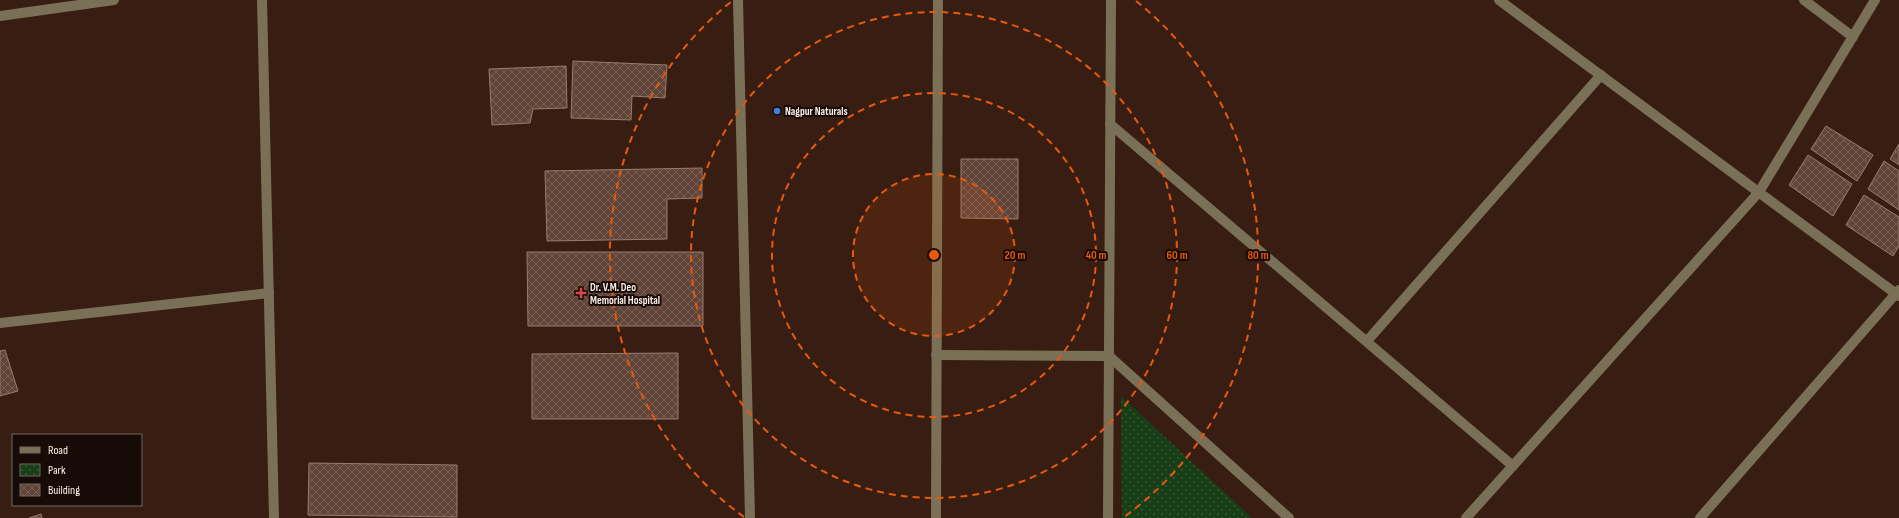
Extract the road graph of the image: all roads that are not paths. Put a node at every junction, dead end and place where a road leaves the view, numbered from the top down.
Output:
1 (114, 0) edge
2 (262, 0) edge
3 (738, 0) edge
4 (938, 0) edge
5 (1111, 0) edge
6 (1499, 0) edge
7 (1804, 0) edge
8 (1875, 0) edge
9 (0, 16) edge
10 (1853, 37) junction
11 (1601, 75) junction
12 (1110, 124) junction
13 (1759, 192) junction
14 (269, 293) junction
15 (1898, 293) edge
16 (0, 323) edge
17 (1367, 341) junction
18 (936, 355) junction
19 (1109, 356) junction
20 (1513, 466) junction
21 (274, 518) edge
22 (750, 518) edge
23 (936, 518) edge
24 (1108, 518) edge
25 (1289, 518) edge
26 (1466, 518) edge
27 (1700, 518) edge

1 - 9 street
2 - 14 street
3 - 22 street
4 - 18 street
5 - 12 street
6 - 11 street
7 - 10 street
8 - 10 street
10 - 13 street
11 - 13 street
11 - 17 street
12 - 17 street
12 - 19 street
13 - 15 street
13 - 20 street
14 - 16 street
14 - 21 street
15 - 27 street
17 - 20 street
18 - 19 street
18 - 23 street
19 - 24 street
19 - 25 street
20 - 26 street

